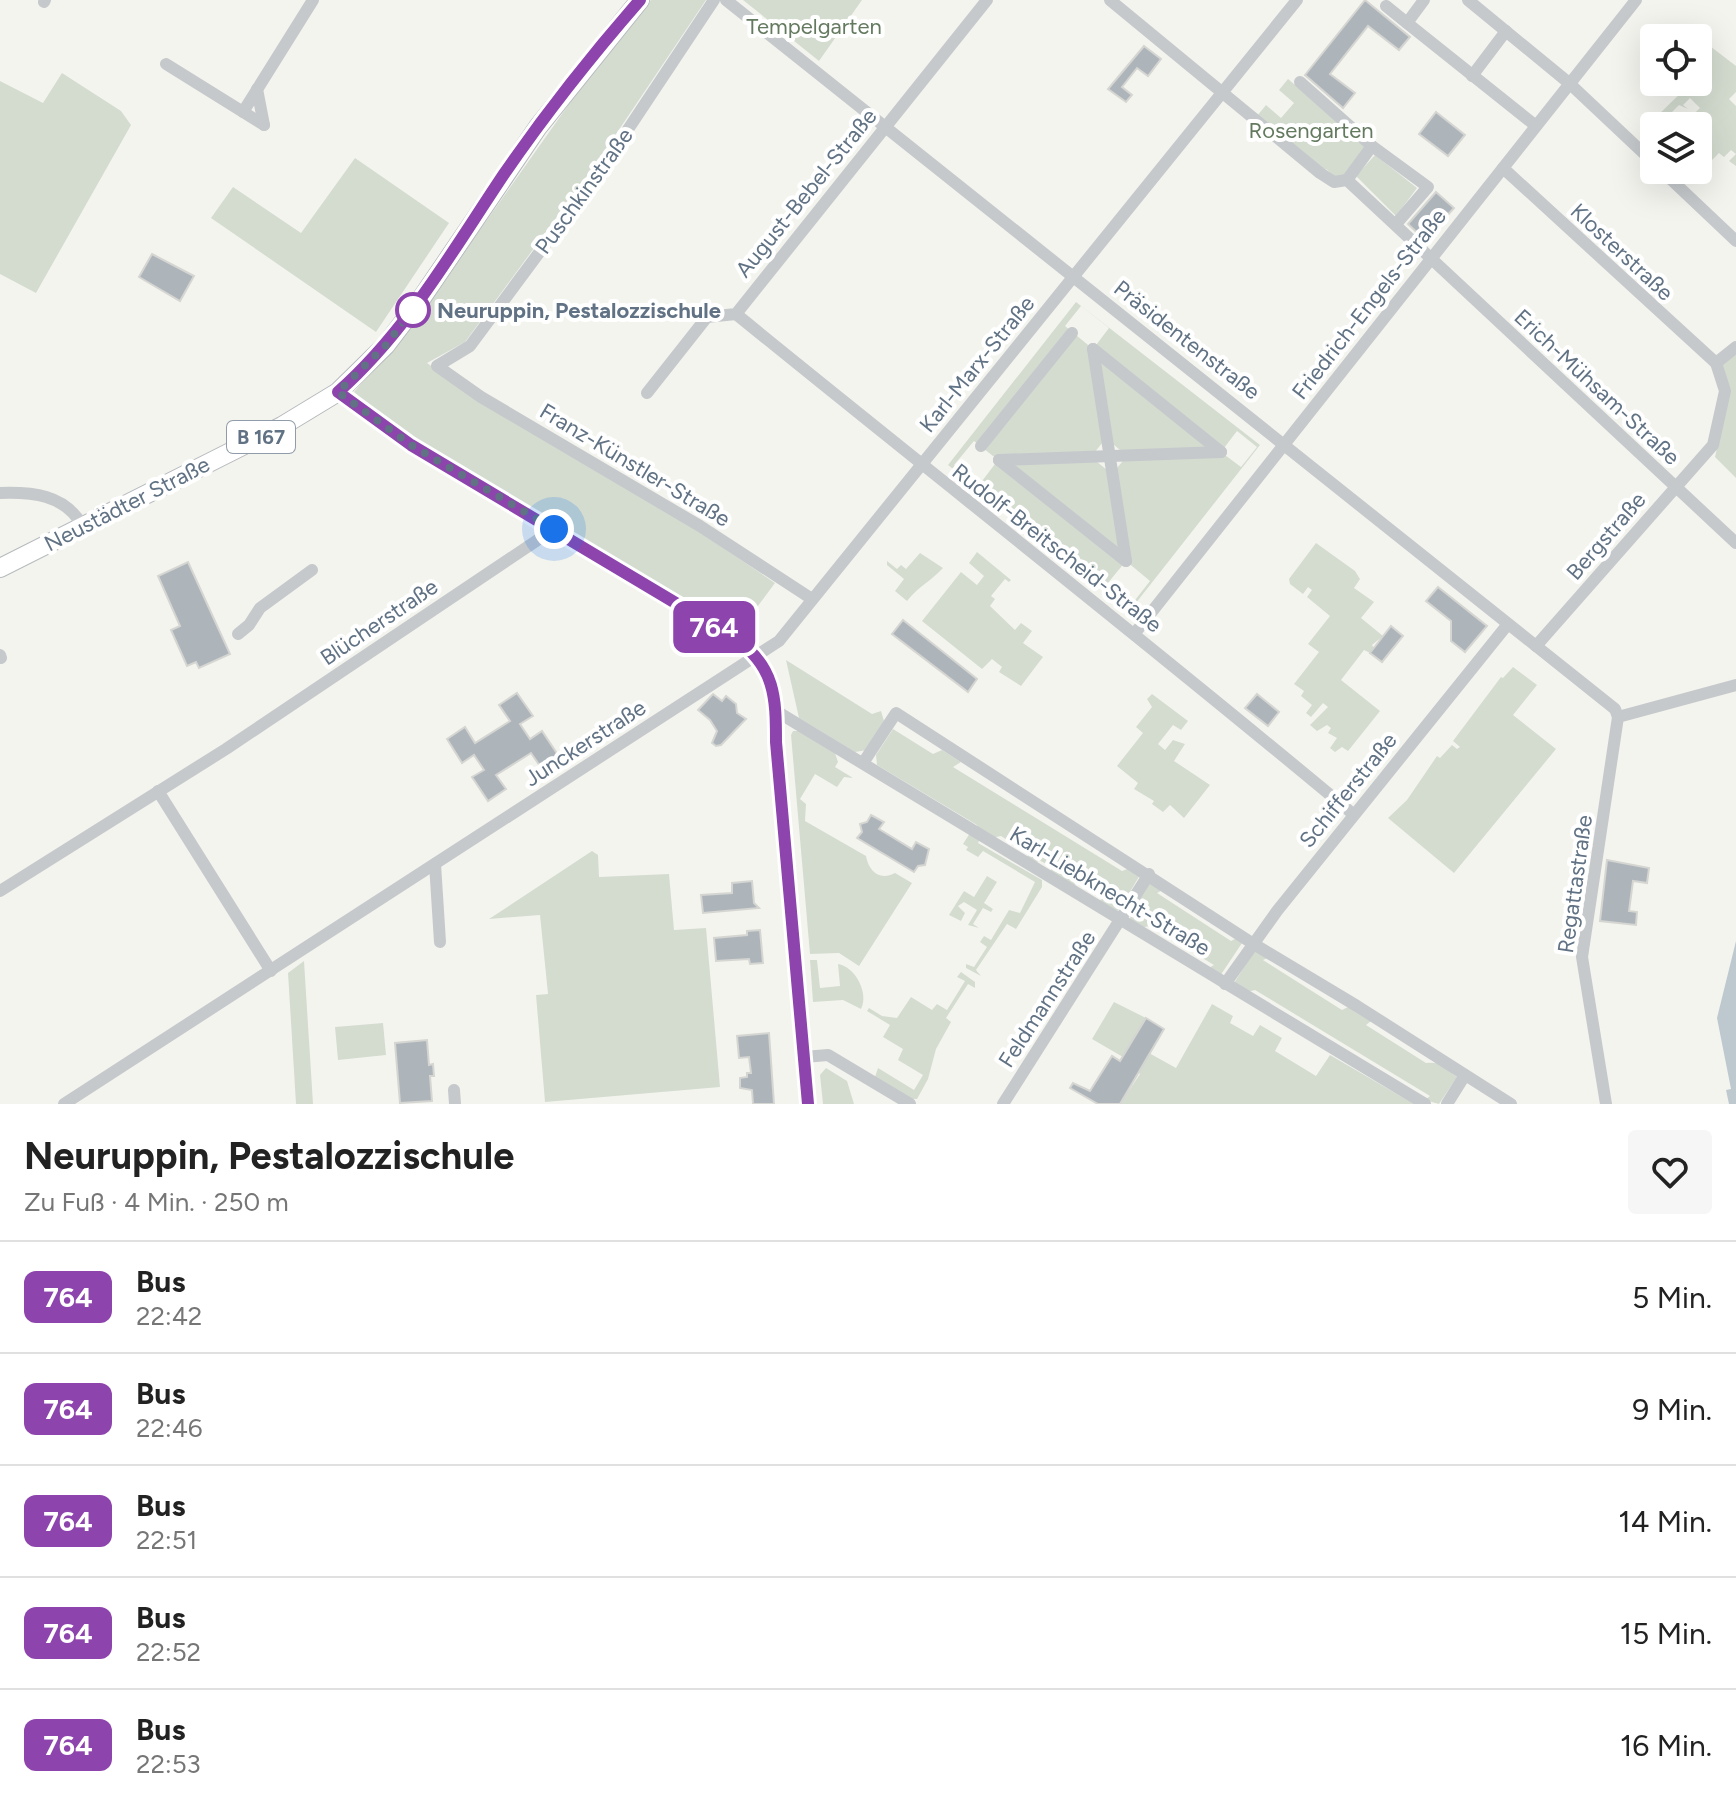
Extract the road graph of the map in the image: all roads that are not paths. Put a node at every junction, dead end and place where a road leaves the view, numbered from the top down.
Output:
1 (313, 0) edge
2 (640, 0) edge
3 (714, 0) edge
4 (726, 0) edge
5 (987, 0) edge
6 (1110, 0) edge
7 (1297, 0) edge
8 (1424, 0) edge
9 (1468, 0) edge
10 (1636, 0) edge
11 (1386, 6) dead end
12 (1407, 23) junction
13 (1506, 31) junction
14 (166, 64) dead end
15 (1472, 76) junction
16 (1300, 82) dead end
17 (1569, 83) junction
18 (257, 89) junction
19 (1223, 92) junction
20 (243, 112) junction
21 (886, 125) junction
22 (1536, 126) junction
23 (1372, 146) junction
24 (1640, 150) edge
25 (1503, 168) junction
26 (1347, 180) junction
27 (1676, 184) edge
28 (1396, 224) junction
29 (1736, 241) edge
30 (1431, 258) junction
31 (1074, 276) junction
32 (736, 314) junction
33 (1072, 333) dead end
34 (1736, 347) edge
35 (1716, 363) junction
36 (437, 366) joint
37 (338, 392) junction
38 (647, 393) dead end
39 (1285, 443) junction
40 (981, 446) dead end
41 (1110, 456) junction
42 (922, 466) junction
43 (1675, 488) junction
44 (0, 493) edge
45 (82, 525) junction
46 (554, 529) junction
47 (1736, 543) edge
48 (0, 568) edge
49 (312, 570) dead end
50 (812, 599) junction
51 (1508, 624) junction
52 (1135, 633) junction
53 (238, 634) dead end
54 (1536, 646) junction
55 (757, 655) junction
56 (1736, 685) edge
57 (776, 711) junction
58 (1618, 717) junction
59 (863, 763) junction
60 (158, 791) junction
61 (1353, 814) junction
62 (435, 864) junction
63 (1149, 874) junction
64 (0, 891) edge
65 (1121, 920) junction
66 (440, 942) dead end
67 (1252, 943) junction
68 (271, 971) junction
69 (1225, 984) junction
70 (804, 1057) junction
71 (1465, 1075) junction
72 (454, 1090) dead end
73 (64, 1104) edge
74 (455, 1104) edge
75 (808, 1104) edge
76 (910, 1104) edge
77 (1003, 1104) edge
78 (1425, 1104) edge
79 (1447, 1104) edge
80 (1511, 1104) edge
81 (1606, 1104) edge

1 - 18 street
2 - 37 main road, B 167
3 - 36 street, Puschkinstraße
4 - 21 street, Präsidentenstraße
5 - 21 street, August-Bebel-Straße
6 - 19 street
7 - 19 street, Karl-Marx-Straße
8 - 12 street
9 - 13 street
10 - 17 street, Friedrich-Engels-Straße
11 - 12 street
12 - 15 street
13 - 15 street
13 - 17 street
14 - 20 street
15 - 22 street
16 - 23 street
17 - 22 street, Friedrich-Engels-Straße
17 - 24 street
18 - 20 street
18 - 20 street
19 - 26 street
19 - 31 street, Karl-Marx-Straße
21 - 31 street, Präsidentenstraße
21 - 32 street, August-Bebel-Straße
22 - 25 street, Friedrich-Engels-Straße
23 - 26 street
23 - 28 street
25 - 30 street, Friedrich-Engels-Straße
25 - 35 street, Klosterstraße
26 - 28 street, Erich-Mühsam-Straße
27 - 29 street
28 - 30 street, Erich-Mühsam-Straße
30 - 39 street, Friedrich-Engels-Straße
30 - 43 street, Erich-Mühsam-Straße
31 - 39 street, Präsidentenstraße
31 - 42 street, Karl-Marx-Straße
32 - 38 street
32 - 42 street, Rudolf-Breitscheid-Straße
33 - 40 street
34 - 35 street
35 - 43 street, Bergstraße
36 - 50 street, Franz-Künstler-Straße
37 - 45 main road, Neustädter Straße / B 167
37 - 46 street
39 - 51 street, Präsidentenstraße
39 - 52 street, Friedrich-Engels-Straße
41 - 41 street
41 - 41 street
42 - 50 street, Karl-Marx-Straße
42 - 52 street, Rudolf-Breitscheid-Straße
43 - 47 street, Erich-Mühsam-Straße
43 - 54 street, Bergstraße
44 - 45 street
45 - 48 main road, Neustädter Straße / B 167
46 - 55 street
46 - 60 street, Blücherstraße
49 - 53 street
50 - 55 street, Karl-Marx-Straße
51 - 54 street, Präsidentenstraße
51 - 61 street, Schifferstraße
52 - 61 street, Rudolf-Breitscheid-Straße
54 - 58 street, Präsidentenstraße
55 - 57 street
55 - 62 street, Junckerstraße
56 - 58 street
57 - 59 street, Karl-Liebknecht-Straße
57 - 70 street
58 - 81 street, Regattastraße
59 - 63 street, Karl-Liebknecht-Straße
59 - 65 street, Karl-Liebknecht-Straße
60 - 64 street, Blücherstraße
60 - 68 street
61 - 67 street, Schifferstraße
62 - 66 street
62 - 68 street, Junckerstraße
63 - 65 street, Feldmannstraße
63 - 67 street, Karl-Liebknecht-Straße
65 - 69 street, Karl-Liebknecht-Straße
65 - 77 street, Feldmannstraße
67 - 69 street, Schifferstraße
67 - 71 street, Karl-Liebknecht-Straße
68 - 73 street, Junckerstraße
69 - 78 street, Karl-Liebknecht-Straße
70 - 75 street
70 - 76 street
71 - 79 street
71 - 80 street, Karl-Liebknecht-Straße
72 - 74 street

